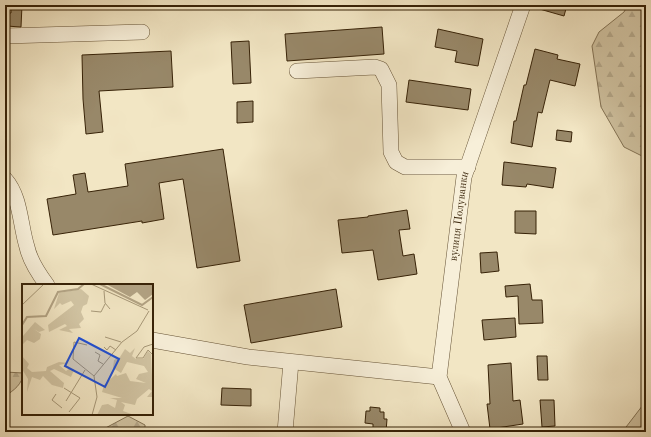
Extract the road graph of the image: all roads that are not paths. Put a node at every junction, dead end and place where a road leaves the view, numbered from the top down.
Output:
1 (523, 5) edge
2 (142, 32) dead end
3 (5, 36) edge
4 (297, 71) dead end
5 (468, 167) junction
6 (5, 179) edge
7 (46, 284) edge
8 (153, 340) edge
9 (291, 362) junction
10 (439, 376) junction
11 (285, 432) edge
12 (463, 432) edge

1 - 5 street, вулиця Полуванки
2 - 3 street
4 - 5 street
5 - 10 street, вулиця Полуванки
6 - 7 street
8 - 9 street
9 - 10 street
9 - 11 street
10 - 12 street

